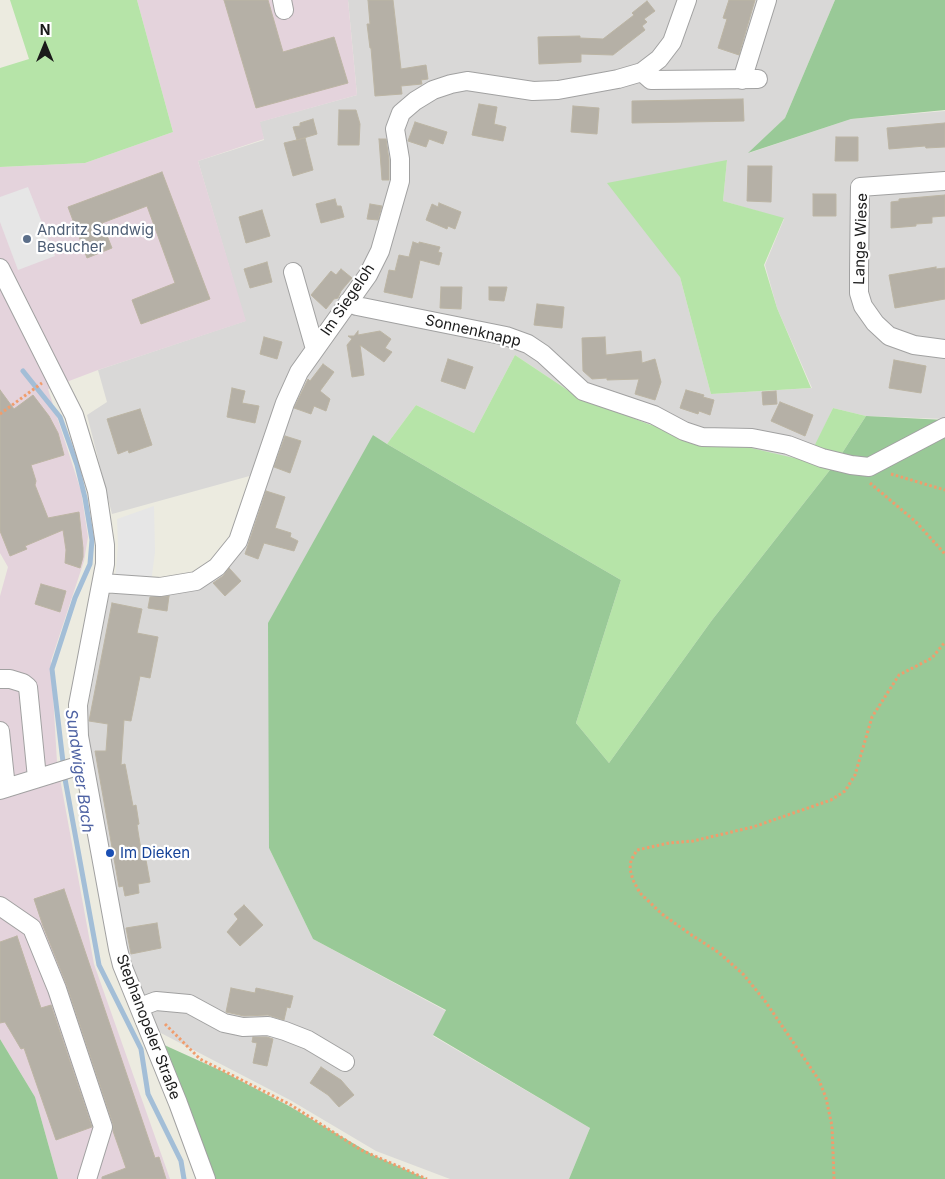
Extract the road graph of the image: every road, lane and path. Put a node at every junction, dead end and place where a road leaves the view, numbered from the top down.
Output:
1 (687, 0) edge
2 (768, 0) edge
3 (642, 72) junction
4 (945, 181) edge
5 (0, 268) edge
6 (294, 272) dead end
7 (348, 302) junction
8 (315, 349) junction
9 (945, 349) edge
10 (55, 376) junction
11 (0, 414) edge
12 (945, 427) edge
13 (851, 466) junction
14 (869, 466) junction
15 (945, 490) edge
16 (945, 554) edge
17 (102, 583) junction
18 (945, 642) edge
19 (0, 679) edge
20 (0, 731) edge
21 (70, 768) junction
22 (37, 778) junction
23 (3, 789) edge
24 (0, 906) edge
25 (142, 1014) junction
26 (345, 1062) dead end
27 (87, 1179) edge
28 (206, 1179) edge
29 (427, 1179) edge
30 (834, 1179) edge

1 - 3 street, Im Siegeloh
2 - 3 street
3 - 7 street, Im Siegeloh
4 - 9 street, Lange Wiese
5 - 10 street, Stephanopeler Straße
6 - 8 street
7 - 8 street, Im Siegeloh
7 - 13 street, Sonnenknapp
8 - 17 street, Im Siegeloh
10 - 11 path
10 - 17 street, Stephanopeler Straße
12 - 14 street
13 - 14 street, Sonnenknapp
13 - 16 path
14 - 15 path
17 - 21 street, Stephanopeler Straße
18 - 30 path
19 - 22 street
20 - 23 street
21 - 22 street
21 - 25 street, Stephanopeler Straße
22 - 23 street
24 - 27 street
25 - 26 street
25 - 28 street, Stephanopeler Straße
25 - 29 path

